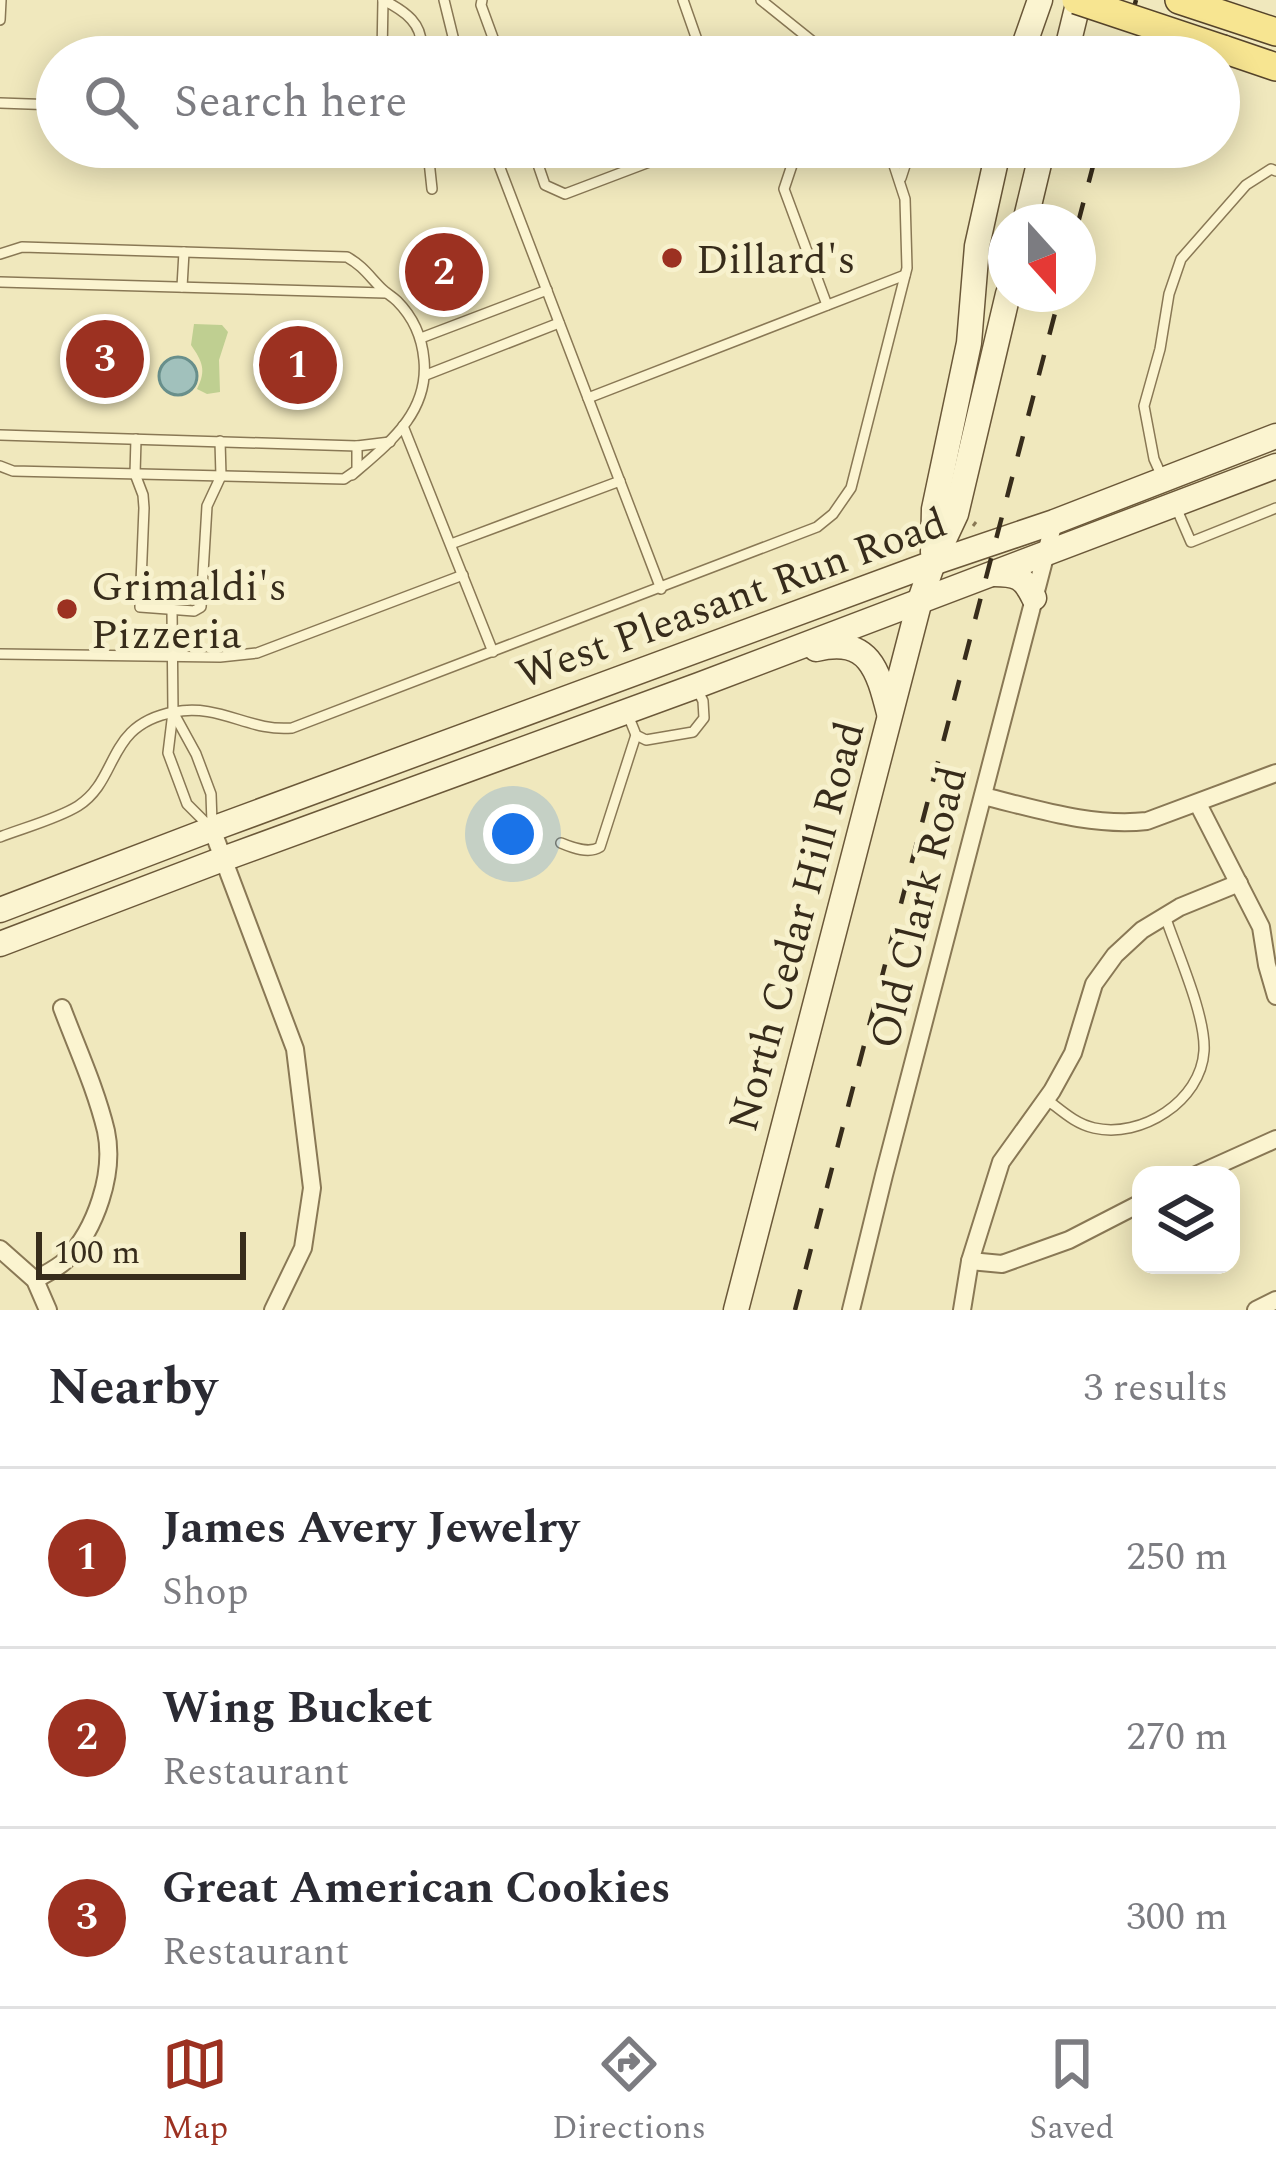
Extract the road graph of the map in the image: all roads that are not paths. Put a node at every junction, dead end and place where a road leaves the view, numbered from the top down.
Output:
1 (1, 0) edge
2 (383, 0) edge
3 (444, 0) edge
4 (482, 0) edge
5 (683, 0) edge
6 (761, 0) edge
7 (1040, 0) edge
8 (1077, 0) edge
9 (1179, 0) edge
10 (0, 20) edge
11 (1276, 32) edge
12 (388, 36) edge
13 (420, 36) edge
14 (453, 36) edge
15 (492, 36) edge
16 (696, 36) edge
17 (805, 36) edge
18 (1027, 36) edge
19 (1069, 36) edge
20 (1184, 36) edge
21 (1240, 55) edge
22 (1276, 67) edge
23 (0, 104) edge
24 (36, 105) edge
25 (430, 168) edge
26 (500, 168) edge
27 (539, 168) edge
28 (634, 168) edge
29 (791, 168) edge
30 (895, 168) edge
31 (905, 168) edge
32 (994, 168) edge
33 (1038, 168) edge
34 (1276, 171) edge
35 (900, 183) junction
36 (432, 189) dead end
37 (1029, 204) edge
38 (184, 252) junction
39 (0, 254) edge
40 (905, 275) junction
41 (0, 282) edge
42 (182, 287) junction
43 (547, 290) junction
44 (385, 293) junction
45 (827, 305) junction
46 (1004, 312) edge
47 (560, 323) junction
48 (421, 338) junction
49 (426, 375) junction
50 (588, 398) junction
51 (403, 426) junction
52 (0, 435) edge
53 (1276, 436) edge
54 (136, 439) junction
55 (220, 441) junction
56 (391, 442) junction
57 (357, 446) junction
58 (0, 466) edge
59 (1276, 466) edge
60 (135, 474) junction
61 (221, 476) junction
62 (352, 476) junction
63 (1163, 479) junction
64 (620, 481) junction
65 (1175, 504) junction
66 (1276, 508) edge
67 (1054, 522) junction
68 (451, 544) junction
69 (1048, 553) junction
70 (933, 563) junction
71 (986, 574) junction
72 (463, 575) junction
73 (662, 589) junction
74 (1034, 598) junction
75 (920, 600) junction
76 (172, 610) junction
77 (493, 652) junction
78 (0, 654) edge
79 (171, 656) junction
80 (697, 686) junction
81 (173, 712) junction
82 (890, 716) junction
83 (631, 723) junction
84 (1276, 773) edge
85 (983, 796) junction
86 (1198, 804) junction
87 (212, 829) junction
88 (0, 837) edge
89 (561, 843) dead end
90 (223, 859) junction
91 (1239, 883) junction
92 (0, 910) edge
93 (1166, 916) junction
94 (0, 944) edge
95 (1276, 997) edge
96 (62, 1008) dead end
97 (1046, 1099) junction
98 (1276, 1139) edge
99 (1216, 1166) edge
100 (1132, 1208) edge
101 (0, 1250) edge
102 (970, 1261) junction
103 (35, 1280) junction
104 (1276, 1300) edge
105 (47, 1310) edge
106 (273, 1310) edge
107 (736, 1310) edge
108 (851, 1310) edge
109 (962, 1310) edge
110 (1256, 1310) edge

1 - 10 lane
2 - 12 lane
2 - 13 lane
3 - 14 lane
4 - 15 lane
5 - 16 lane
6 - 17 lane
7 - 18 main road
8 - 19 main road
8 - 20 main road, bridge
9 - 11 main road
21 - 22 main road, bridge
23 - 24 lane
25 - 36 lane
26 - 43 lane
27 - 28 lane
29 - 45 lane
30 - 35 lane
31 - 35 lane
32 - 70 main road, North Cedar Hill Road
33 - 37 main road
34 - 63 lane
35 - 40 lane
38 - 39 lane
38 - 42 lane
38 - 44 lane
40 - 45 lane
40 - 73 lane
41 - 42 lane
42 - 44 lane
43 - 47 lane
43 - 48 lane
44 - 48 lane
45 - 50 lane
46 - 70 main road, North Cedar Hill Road
47 - 49 lane
47 - 50 lane
48 - 49 lane
49 - 51 lane
50 - 64 lane
51 - 56 lane
51 - 68 lane
52 - 54 lane
53 - 63 main road, West Pleasant Run Road
54 - 55 lane
54 - 60 lane
55 - 57 lane
55 - 61 lane
56 - 57 lane
56 - 62 lane
57 - 62 lane
58 - 60 lane
59 - 65 main road, West Pleasant Run Road
60 - 61 lane
60 - 76 lane
61 - 62 lane
61 - 76 lane
63 - 65 lane
63 - 67 main road, West Pleasant Run Road
64 - 68 lane
64 - 73 lane
65 - 66 lane
65 - 69 main road, West Pleasant Run Road
67 - 69 street, Old Clark Road
67 - 70 main road, West Pleasant Run Road
68 - 72 lane
69 - 71 main road, West Pleasant Run Road
69 - 74 street, Old Clark Road
70 - 75 main road, North Cedar Hill Road
70 - 87 main road, West Pleasant Run Road
71 - 74 main road
71 - 75 main road, West Pleasant Run Road
72 - 77 lane
72 - 79 lane
73 - 77 lane
74 - 85 street, Old Clark Road
75 - 80 main road, West Pleasant Run Road
75 - 82 main road, North Cedar Hill Road
76 - 79 lane
77 - 81 lane
78 - 79 lane
79 - 81 lane
80 - 82 main road
80 - 83 main road, West Pleasant Run Road
80 - 83 lane
81 - 87 lane
81 - 87 lane
81 - 88 lane
82 - 107 main road, North Cedar Hill Road
83 - 89 lane
83 - 90 main road, West Pleasant Run Road
84 - 86 street
85 - 86 street
85 - 108 street, Old Clark Road
86 - 91 street
87 - 90 street
87 - 92 main road, West Pleasant Run Road
90 - 94 main road, West Pleasant Run Road
90 - 106 street
91 - 93 street
91 - 95 street
93 - 97 street
93 - 97 lane
96 - 103 street
97 - 102 street
98 - 99 street
100 - 102 street
101 - 103 street
102 - 109 street
103 - 105 street
104 - 110 street

